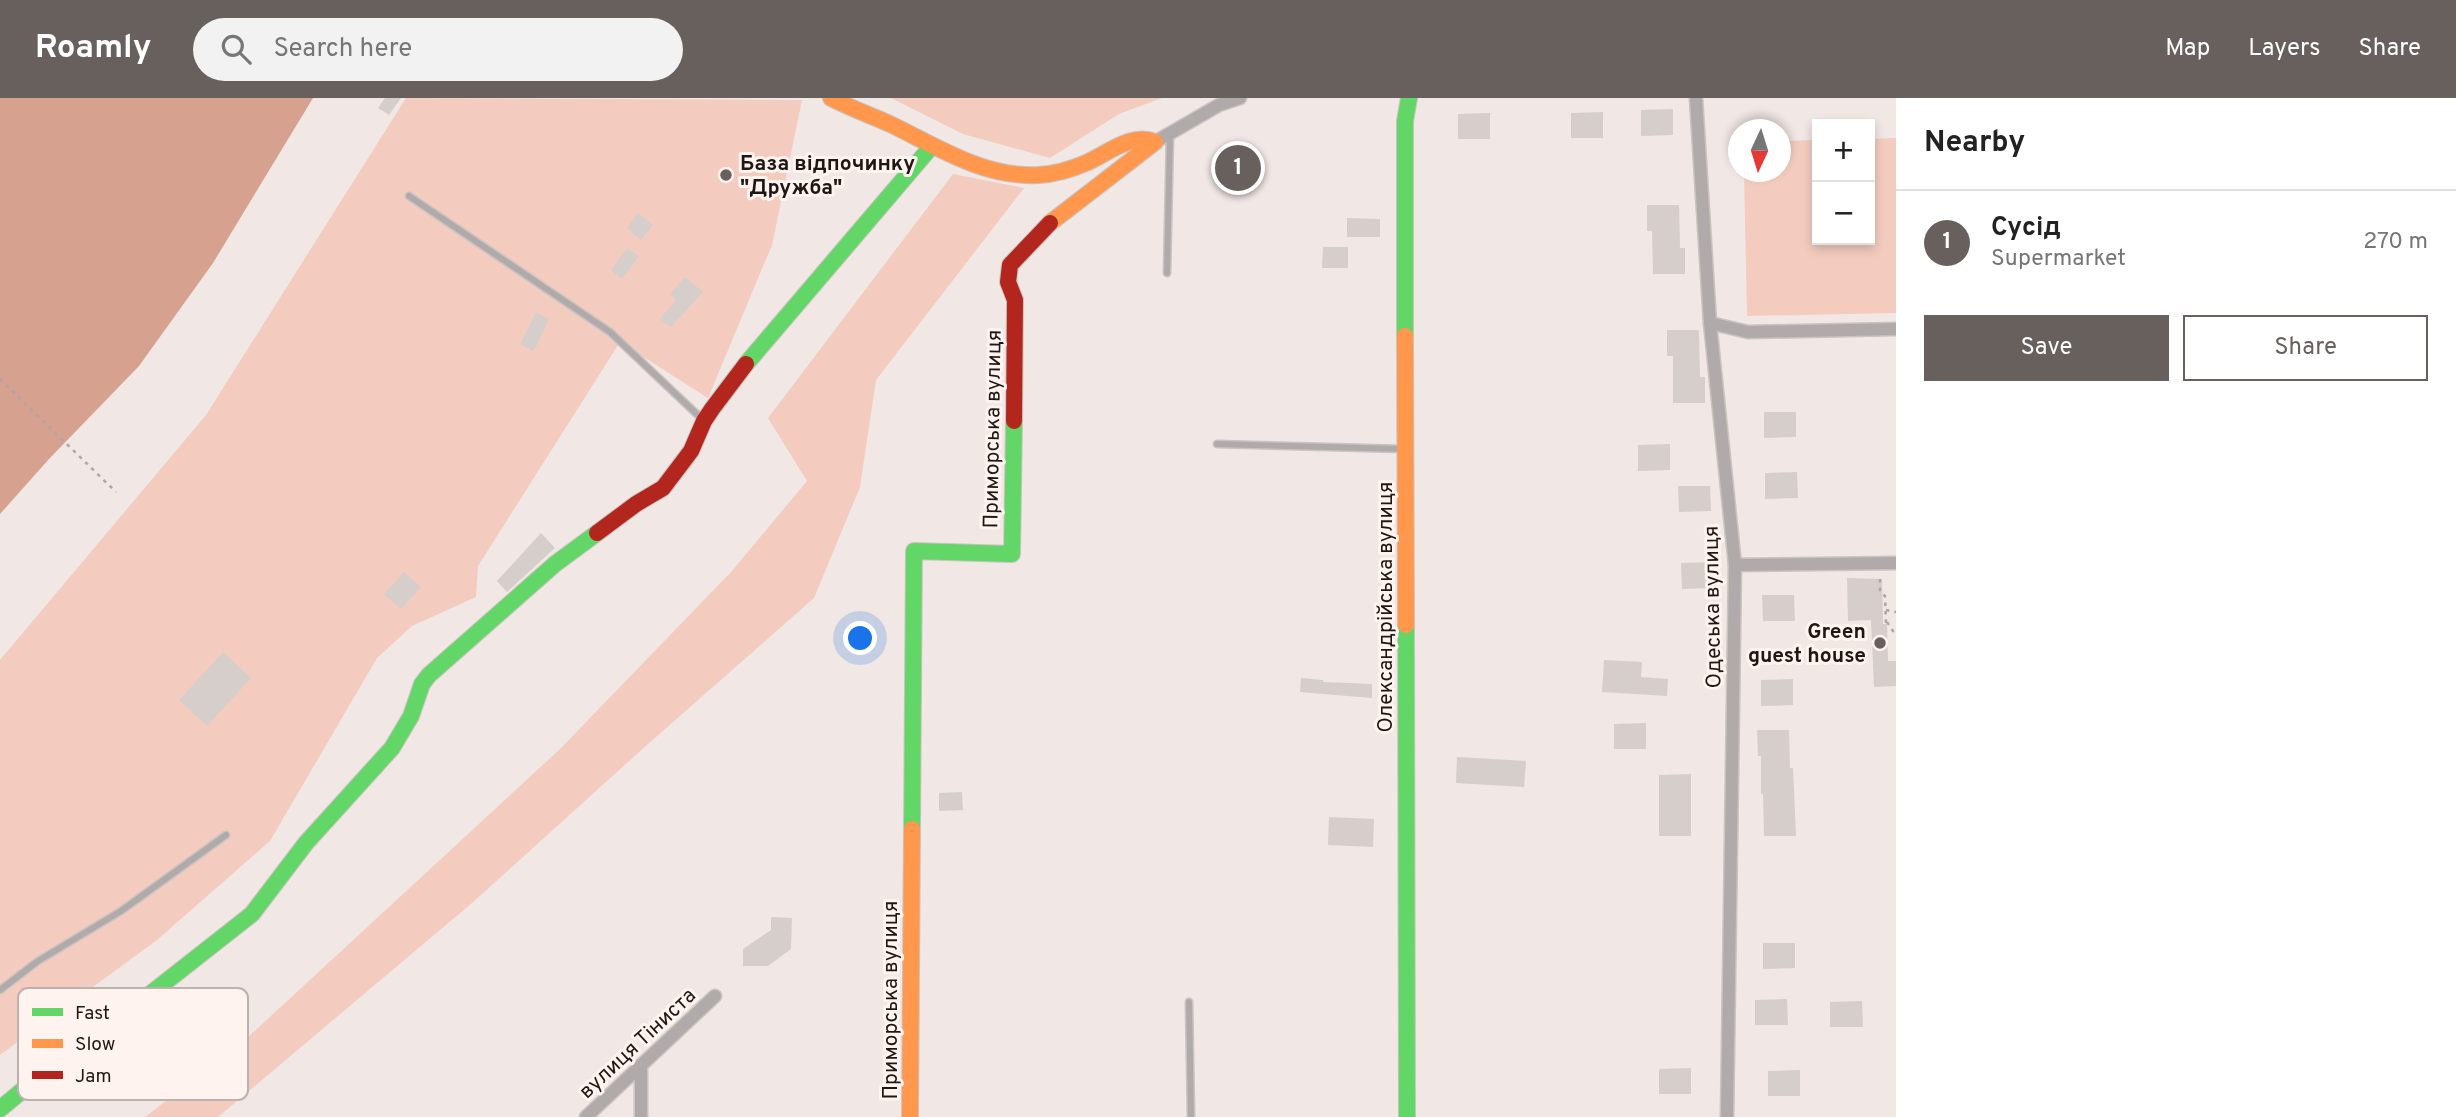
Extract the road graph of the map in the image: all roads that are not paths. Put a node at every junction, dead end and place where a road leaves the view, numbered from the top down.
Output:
1 (831, 98) edge
2 (1240, 98) edge
3 (1409, 98) edge
4 (1696, 98) edge
5 (1170, 134) junction
6 (1155, 142) junction
7 (931, 147) junction
8 (409, 196) dead end
9 (1167, 273) dead end
10 (1710, 323) junction
11 (1896, 329) edge
12 (704, 421) junction
13 (1217, 444) dead end
14 (1405, 449) junction
15 (1896, 563) edge
16 (1735, 565) junction
17 (226, 835) dead end
18 (160, 988) edge
19 (0, 990) edge
20 (715, 996) dead end
21 (1189, 1002) dead end
22 (641, 1066) junction
23 (18, 1094) edge
24 (0, 1109) edge
25 (586, 1117) edge
26 (641, 1117) edge
27 (911, 1117) edge
28 (1191, 1117) edge
29 (1407, 1117) edge
30 (1727, 1117) edge

1 - 7 street
2 - 5 street
3 - 14 street, Олександрійська вулиця
4 - 10 street, Одеська вулиця
5 - 6 street
5 - 9 lane
6 - 7 street
6 - 27 street, Приморська вулиця
7 - 12 street
8 - 12 lane
10 - 11 street
10 - 16 street, Одеська вулиця
12 - 18 street
13 - 14 lane
14 - 29 street, Олександрійська вулиця
15 - 16 street
16 - 30 street, Одеська вулиця
17 - 19 lane
20 - 22 street, вулиця Тіниста
21 - 28 lane
22 - 25 street, вулиця Тіниста
22 - 26 street
23 - 24 street

